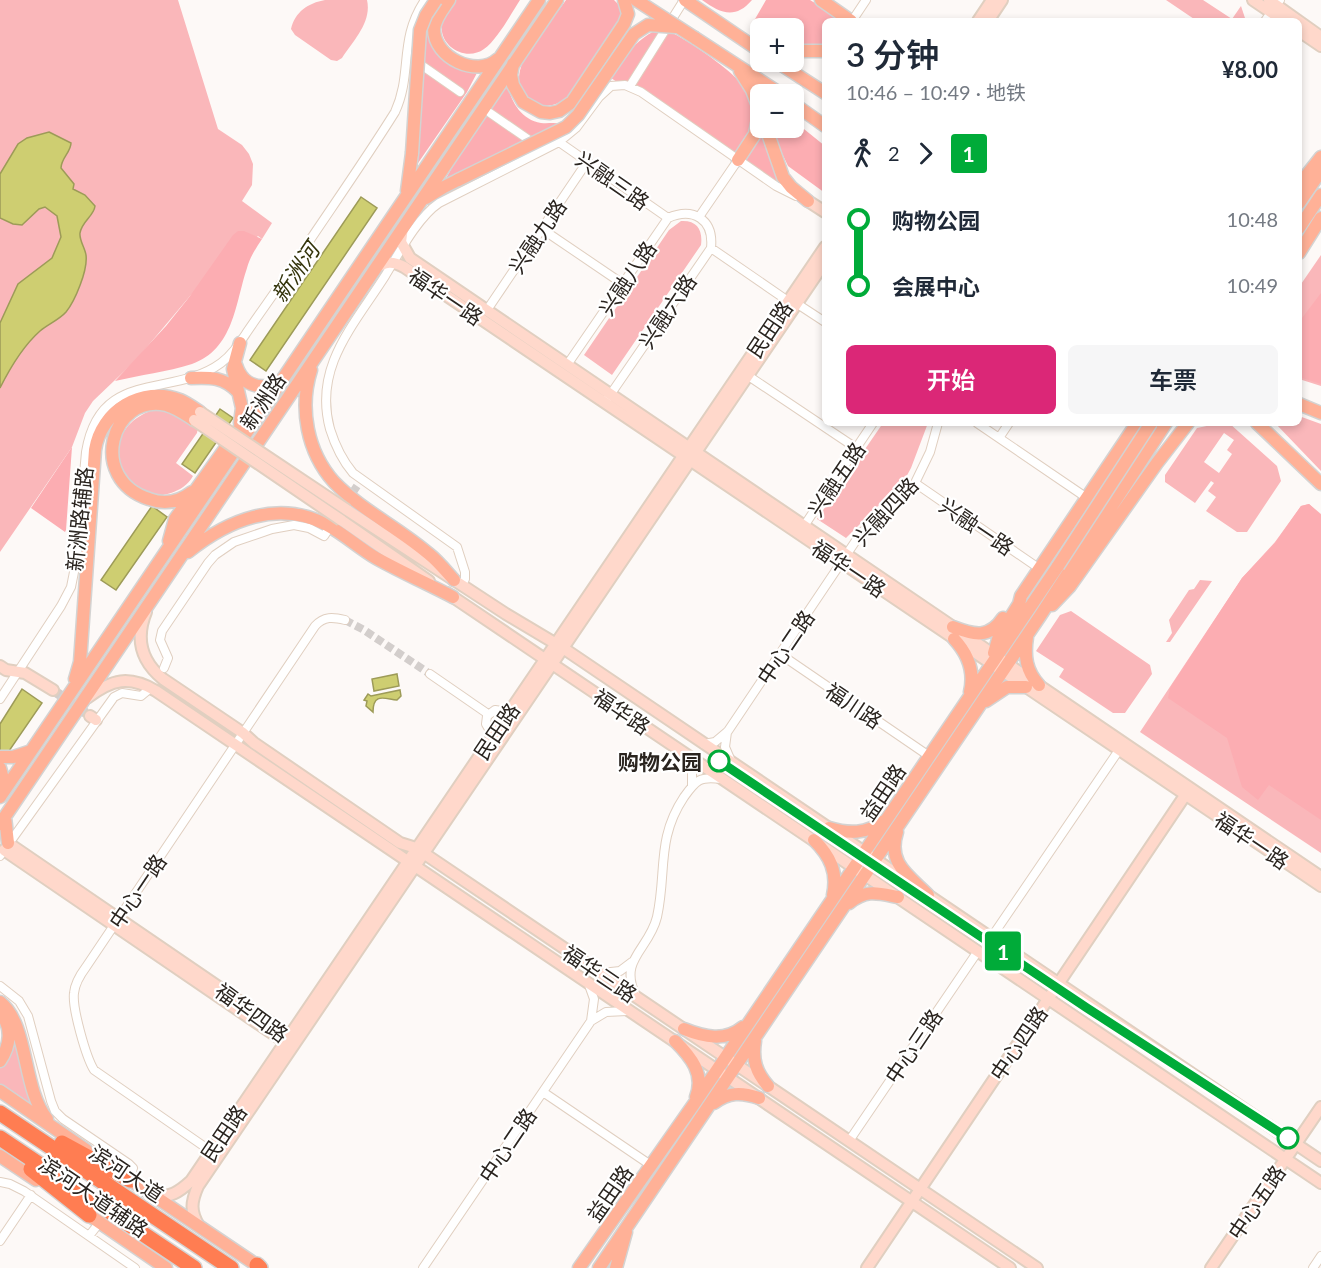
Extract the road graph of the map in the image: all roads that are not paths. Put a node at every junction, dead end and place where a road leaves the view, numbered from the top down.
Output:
1 (425, 0) edge
2 (436, 0) edge
3 (449, 0) edge
4 (539, 0) edge
5 (557, 0) edge
6 (624, 0) edge
7 (636, 0) edge
8 (686, 0) edge
9 (821, 0) edge
10 (866, 0) edge
11 (992, 0) edge
12 (1002, 0) edge
13 (1253, 0) edge
14 (1272, 8) edge
15 (848, 18) edge
16 (854, 18) edge
17 (980, 18) edge
18 (990, 18) edge
19 (1289, 18) edge
20 (1302, 26) edge
21 (676, 27) junction
22 (1302, 33) edge
23 (1321, 37) edge
24 (750, 43) edge
25 (1321, 46) edge
26 (804, 51) edge
27 (822, 51) edge
28 (406, 54) junction
29 (501, 57) junction
30 (513, 64) junction
31 (736, 65) junction
32 (792, 72) edge
33 (765, 84) edge
34 (750, 85) edge
35 (630, 86) junction
36 (822, 91) edge
37 (460, 92) dead end
38 (804, 111) edge
39 (490, 113) dead end
40 (822, 124) edge
41 (752, 138) edge
42 (769, 138) edge
43 (559, 142) junction
44 (543, 150) junction
45 (1321, 156) edge
46 (738, 160) junction
47 (587, 162) junction
48 (1321, 171) edge
49 (1305, 186) edge
50 (1321, 195) edge
51 (403, 201) junction
52 (808, 201) junction
53 (415, 209) junction
54 (822, 211) edge
55 (699, 217) junction
56 (668, 218) junction
57 (1321, 218) edge
58 (1302, 224) edge
59 (403, 227) junction
60 (542, 229) junction
61 (403, 248) junction
62 (711, 248) junction
63 (1302, 248) edge
64 (822, 252) edge
65 (393, 262) junction
66 (822, 266) edge
67 (375, 269) junction
68 (623, 284) junction
69 (792, 302) junction
70 (487, 310) junction
71 (822, 320) edge
72 (240, 343) junction
73 (319, 351) junction
74 (300, 354) junction
75 (235, 359) junction
76 (567, 365) junction
77 (744, 373) junction
78 (191, 378) junction
79 (269, 386) junction
80 (238, 393) junction
81 (607, 398) junction
82 (1302, 405) edge
83 (1321, 413) edge
84 (197, 416) junction
85 (822, 425) edge
86 (823, 426) edge
87 (871, 426) edge
88 (937, 426) edge
89 (981, 426) edge
90 (1006, 426) edge
91 (1127, 426) edge
92 (1135, 426) edge
93 (1149, 426) edge
94 (1164, 426) edge
95 (1186, 426) edge
96 (1260, 426) edge
97 (239, 427) junction
98 (1128, 437) junction
99 (999, 438) junction
100 (856, 448) junction
101 (689, 454) junction
102 (915, 483) junction
103 (1321, 484) edge
104 (197, 487) junction
105 (1087, 498) junction
106 (328, 530) dead end
107 (801, 530) junction
108 (165, 552) junction
109 (844, 559) junction
110 (178, 560) junction
111 (1040, 569) junction
112 (1063, 569) junction
113 (458, 582) junction
114 (1047, 582) junction
115 (453, 597) junction
116 (149, 603) junction
117 (1019, 604) junction
118 (1040, 616) junction
119 (345, 620) tunnel mouth
120 (954, 633) junction
121 (1028, 634) junction
122 (559, 646) junction
123 (780, 654) junction
124 (994, 658) junction
125 (0, 660) edge
126 (548, 662) junction
127 (0, 666) edge
128 (1005, 668) junction
129 (18, 671) junction
130 (164, 673) junction
131 (430, 674) tunnel mouth
132 (1039, 685) junction
133 (1026, 687) junction
134 (54, 690) tunnel mouth
135 (152, 691) junction
136 (68, 696) junction
137 (968, 698) junction
138 (0, 699) edge
139 (82, 702) junction
140 (980, 705) junction
141 (509, 712) junction
142 (488, 714) junction
143 (728, 731) junction
144 (243, 733) junction
145 (492, 736) junction
146 (704, 744) junction
147 (236, 745) junction
148 (1119, 750) junction
149 (31, 751) junction
150 (684, 753) junction
151 (929, 756) junction
152 (2, 761) edge
153 (735, 765) junction
154 (722, 779) junction
155 (692, 786) junction
156 (1188, 791) junction
157 (1, 795) edge
158 (887, 818) junction
159 (2, 820) edge
160 (899, 824) junction
161 (829, 828) junction
162 (814, 840) junction
163 (3, 850) edge
164 (420, 851) junction
165 (864, 852) junction
166 (875, 860) junction
167 (411, 863) junction
168 (854, 868) junction
169 (865, 875) junction
170 (1321, 877) edge
171 (1321, 886) edge
172 (928, 895) junction
173 (898, 897) junction
174 (830, 902) junction
175 (841, 910) junction
176 (116, 922) junction
177 (991, 938) junction
178 (978, 951) junction
179 (633, 961) junction
180 (600, 973) junction
181 (585, 980) junction
182 (1058, 984) junction
183 (0, 986) edge
184 (636, 997) junction
185 (1048, 999) junction
186 (0, 1002) edge
187 (630, 1011) junction
188 (0, 1013) edge
189 (591, 1021) junction
190 (749, 1023) junction
191 (684, 1029) junction
192 (755, 1037) junction
193 (290, 1040) junction
194 (675, 1041) junction
195 (725, 1058) junction
196 (0, 1061) edge
197 (736, 1065) junction
198 (717, 1070) junction
199 (728, 1077) junction
200 (768, 1086) junction
201 (0, 1091) edge
202 (543, 1092) junction
203 (759, 1098) junction
204 (694, 1104) junction
205 (0, 1107) edge
206 (1321, 1107) edge
207 (0, 1113) edge
208 (704, 1113) junction
209 (59, 1130) junction
210 (0, 1138) edge
211 (849, 1141) junction
212 (1296, 1144) junction
213 (0, 1145) edge
214 (214, 1154) junction
215 (0, 1156) edge
216 (1285, 1159) junction
217 (1321, 1161) edge
218 (652, 1166) junction
219 (0, 1169) edge
220 (130, 1178) junction
221 (0, 1182) edge
222 (1321, 1183) edge
223 (44, 1186) junction
224 (920, 1189) junction
225 (31, 1195) junction
226 (153, 1196) junction
227 (912, 1201) junction
228 (92, 1221) junction
229 (627, 1226) junction
230 (199, 1227) junction
231 (89, 1236) junction
232 (0, 1241) edge
233 (1321, 1256) edge
234 (260, 1267) edge
235 (135, 1268) edge
236 (166, 1268) edge
237 (194, 1268) edge
238 (231, 1268) edge
239 (423, 1268) edge
240 (579, 1268) edge
241 (599, 1268) edge
242 (615, 1268) edge
243 (867, 1268) edge
244 (1010, 1268) edge
245 (1037, 1268) edge
246 (1211, 1268) edge
247 (1313, 1268) edge

1 - 28 street, 新洲路辅路
2 - 51 main road, bridge
3 - 29 main road
4 - 29 main road, 新洲路
5 - 30 main road, 新洲路
6 - 30 main road
7 - 21 main road, bridge
8 - 24 main road
8 - 35 street
9 - 15 main road
10 - 16 street
11 - 17 street
12 - 18 street
13 - 14 street
14 - 19 street
20 - 23 street
21 - 31 main road, bridge
21 - 53 main road, bridge
22 - 25 street
26 - 27 main road
28 - 37 street
28 - 72 street, 新洲路辅路
29 - 51 main road, 新洲路
30 - 53 main road, 新洲路
31 - 33 main road
31 - 34 main road
32 - 36 main road
35 - 43 street
35 - 46 street
38 - 40 main road
39 - 44 street
41 - 46 main road
42 - 52 main road
43 - 44 street
43 - 47 street, 兴融三路
44 - 61 street
45 - 49 main road
46 - 52 street
46 - 55 street
47 - 56 street, 兴融三路
47 - 60 street, 兴融九路
48 - 49 main road
50 - 58 main road
51 - 74 main road, 新洲路
52 - 54 street
53 - 59 main road, 新洲路
55 - 56 street, 兴融八路
55 - 62 street
56 - 68 street, 兴融八路
57 - 63 main road
59 - 61 street, 福华一路
59 - 67 main road, 新洲路
60 - 68 street
60 - 70 street, 兴融九路
61 - 65 street
61 - 70 street, 福华一路
62 - 69 street
62 - 81 street, 兴融六路
64 - 69 street, 民田路
65 - 67 street, 福华一路
65 - 81 street, 福华一路
65 - 113 street
66 - 69 street, 民田路
67 - 73 main road, 新洲路
68 - 76 street, 兴融八路
69 - 71 street
69 - 77 street, 民田路
70 - 76 street, 福华一路
72 - 75 main road
72 - 78 street, 新洲路辅路
73 - 110 main road, 新洲路
73 - 113 main road
74 - 79 main road
74 - 108 main road, 新洲路
75 - 79 main road
75 - 80 main road
76 - 81 street, 福华一路
77 - 85 street
77 - 101 street, 民田路
78 - 80 main road
78 - 129 street, 新洲路辅路
79 - 97 main road
80 - 97 main road
81 - 101 street, 福华一路
82 - 83 main road
84 - 104 main road
84 - 113 street, 福华路, bridge
84 - 115 street, 福华路, bridge
84 - 136 main road
86 - 100 street
87 - 100 street, 兴融五路
88 - 102 street, 兴融四路
89 - 99 street
90 - 99 street
91 - 98 main road
92 - 98 main road
93 - 112 main road, 益田路, bridge
94 - 112 main road, 益田路
95 - 118 main road
96 - 103 main road
97 - 104 main road
98 - 105 main road
99 - 105 street
100 - 107 street, 兴融五路
101 - 107 street, 福华一路
101 - 122 street, 民田路
102 - 109 street, 兴融四路
102 - 111 street, 兴融一路
104 - 108 main road
105 - 111 main road
106 - 130 street
107 - 109 street, 福华一路
108 - 136 main road, 新洲路
109 - 120 street, 福华一路
109 - 123 street, 中心二路
110 - 115 main road
110 - 116 main road, 新洲路
111 - 117 main road
112 - 114 main road, 益田路
112 - 118 main road, 益田路
113 - 122 street, 福华路
114 - 117 main road
114 - 124 main road, 益田路
115 - 126 street, 福华路
116 - 130 street, 福华三路
116 - 139 main road, 新洲路
117 - 120 main road
117 - 124 main road
118 - 121 main road, 益田路
119 - 144 street, 中心一路
120 - 124 street, 福华一路
120 - 137 main road
121 - 128 main road, 益田路
121 - 132 main road
122 - 126 street, 民田路
122 - 146 street, 福华路
123 - 143 street, 中心二路
123 - 151 street, 福川路
124 - 128 street, 福华一路
124 - 137 main road, 益田路
125 - 129 street
126 - 141 street, 民田路
126 - 150 street, 福华路
126 - 164 street, 民田路
127 - 129 street
128 - 132 street, 福华一路
128 - 133 street, 福华一路
128 - 140 main road, 益田路
129 - 134 street
129 - 138 street, 新洲路辅路
130 - 144 street, 福华三路
131 - 142 street
132 - 156 street, 福华一路
133 - 140 main road
133 - 148 street, 福华一路
135 - 139 street, 福华三路
135 - 147 street, 福华三路
135 - 163 street
136 - 149 main road, 新洲路
137 - 151 main road, 益田路
139 - 159 main road, 新洲路
140 - 160 main road, 益田路
141 - 142 street
141 - 145 street, 民田路
142 - 145 street
143 - 146 street, 中心二路
143 - 153 street
144 - 147 street, 中心一路
144 - 164 street, 福华三路
145 - 164 street, 民田路
146 - 153 street, 福华路
147 - 167 street, 福华三路
147 - 176 street, 中心一路
148 - 156 street, 福华一路
148 - 177 street
149 - 152 main road
149 - 157 main road, 新洲路
150 - 154 street, 福华路
150 - 155 street
151 - 158 main road, 益田路
152 - 157 main road
153 - 161 street, 福华路
154 - 155 street
154 - 162 street, 福华路
155 - 179 street
156 - 170 street, 福华一路
156 - 171 street, 福华一路
156 - 182 street, 中心四路
158 - 161 main road
158 - 165 main road, 益田路
159 - 163 main road
160 - 166 main road, 益田路
160 - 172 main road
161 - 165 street, 福华路
162 - 168 street, 福华路
162 - 174 main road
163 - 176 street, 福华四路
164 - 167 street, 民田路
164 - 180 street, 福华三路
165 - 166 street, 福华路
165 - 168 main road, 益田路
166 - 169 main road, 益田路
166 - 172 street, 福华路
167 - 181 street, 福华三路
167 - 193 street, 民田路
168 - 169 street, 福华路
168 - 174 main road, 益田路
169 - 173 street, 福华路
169 - 175 main road, 益田路
172 - 177 street, 福华路
173 - 175 main road
173 - 178 street, 福华路
174 - 190 main road, 益田路
175 - 192 main road, 益田路
176 - 193 street, 福华四路
176 - 214 street, 中心一路
177 - 182 street, 福华路
178 - 185 street, 福华路
178 - 211 street, 中心三路
179 - 180 street
179 - 184 street
180 - 184 street, 福华三路
181 - 187 street, 福华三路
181 - 189 street
182 - 185 street, 中心四路
182 - 212 street, 福华路
183 - 220 street
184 - 191 street, 福华三路
185 - 216 street, 福华路
185 - 224 street, 中心四路
186 - 209 main road
187 - 189 street
187 - 194 street, 福华三路
188 - 196 main road
189 - 202 street, 中心二路
190 - 191 main road
190 - 195 main road, 益田路
191 - 195 street, 福华三路
192 - 197 main road, 益田路
192 - 200 main road
193 - 214 street, 民田路
194 - 198 street, 福华三路
194 - 204 main road
195 - 197 street, 福华三路
195 - 198 main road, 益田路
197 - 199 main road, 益田路
197 - 200 street, 福华三路
198 - 199 street, 福华三路
198 - 204 main road, 益田路
199 - 203 street, 福华三路
199 - 208 main road, 益田路
200 - 211 street, 福华三路
201 - 209 main road, 滨河大道辅路
202 - 218 street
202 - 239 street, 中心二路
203 - 208 main road
203 - 227 street, 福华三路
204 - 218 main road, 益田路
205 - 220 highway
206 - 212 street, 中心五路
207 - 238 highway, 滨河大道
208 - 229 main road, 益田路
209 - 220 main road, 滨河大道辅路
210 - 237 highway, 滨河大道
211 - 224 street, 福华三路
212 - 216 street, 中心五路
212 - 217 street, 福华路
213 - 228 highway
214 - 226 street, 民田路
214 - 230 street, 民田路
215 - 223 main road, 滨河大道辅路
216 - 222 street, 福华路
216 - 246 street, 中心五路
218 - 240 main road, 益田路
219 - 223 main road
220 - 226 main road, 滨河大道辅路
221 - 225 street
223 - 228 main road, 滨河大道辅路
224 - 227 street, 中心四路
224 - 245 street, 福华三路
225 - 231 street
225 - 232 street
226 - 230 main road, 滨河大道辅路
227 - 243 street, 中心四路
227 - 244 street, 福华三路
228 - 231 street
228 - 236 main road, 滨河大道辅路
229 - 241 main road, 益田路
229 - 242 main road
230 - 234 main road, 滨河大道辅路
231 - 235 street
233 - 247 street

